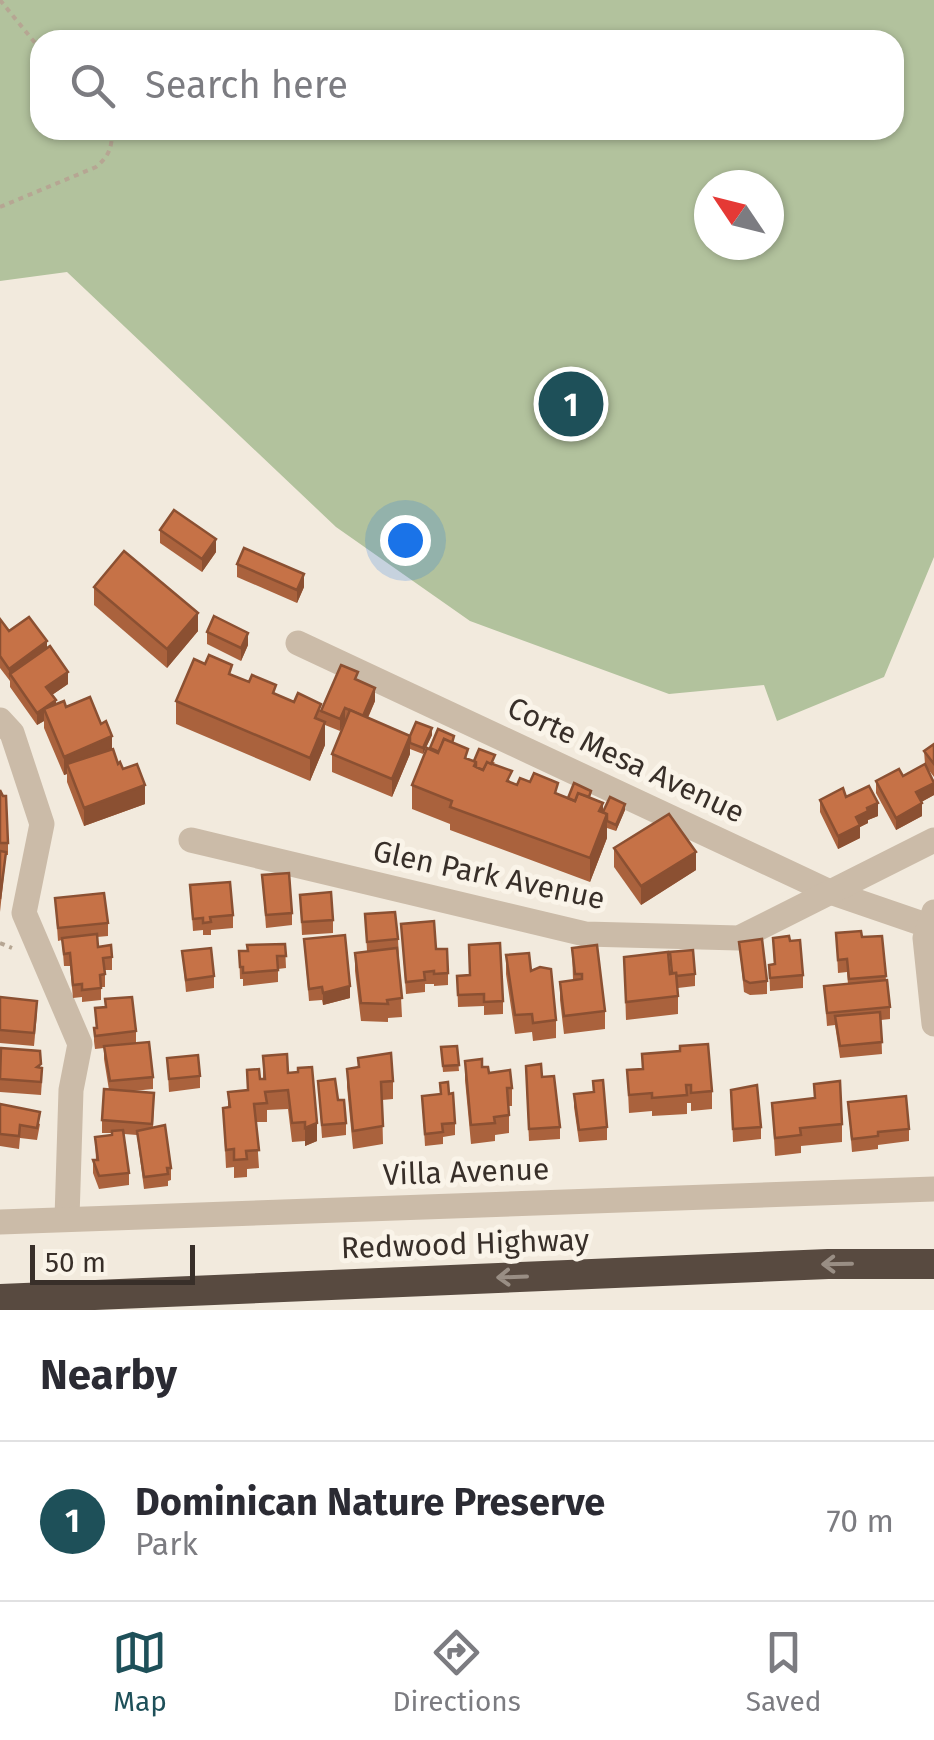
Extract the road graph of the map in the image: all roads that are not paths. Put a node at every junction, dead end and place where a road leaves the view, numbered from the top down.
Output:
1 (298, 643) dead end
2 (0, 720) edge
3 (190, 840) dead end
4 (934, 840) edge
5 (830, 892) junction
6 (932, 919) edge
7 (934, 1024) edge
8 (934, 1189) edge
9 (67, 1218) junction
10 (0, 1222) edge
11 (934, 1264) edge
12 (0, 1299) edge

1 - 5 street, Corte Mesa Avenue
2 - 9 street
3 - 5 street, Glen Park Avenue
4 - 5 street, Glen Park Avenue
5 - 6 street, Corte Mesa Avenue
6 - 7 street
8 - 9 street, Villa Avenue
9 - 10 street, Villa Avenue
11 -> 12 highway, Redwood Highway

